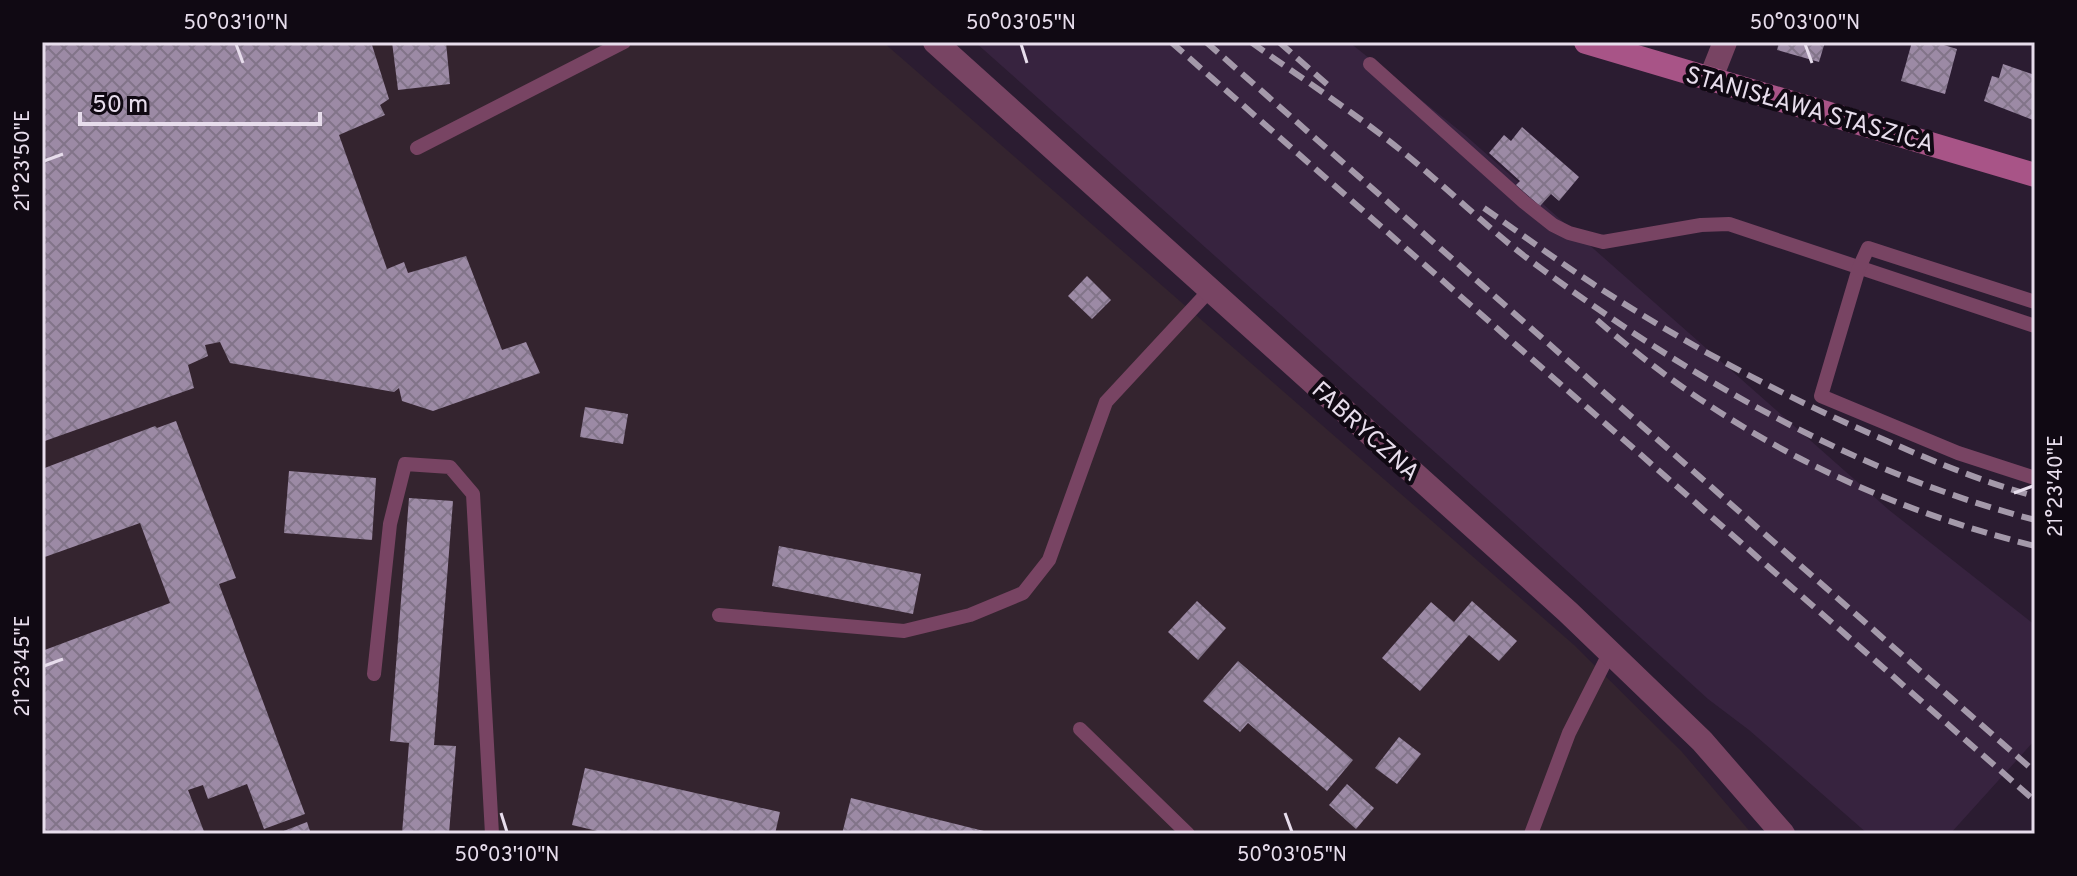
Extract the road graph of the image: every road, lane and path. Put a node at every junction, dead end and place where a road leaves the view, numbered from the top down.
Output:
1 (624, 42) edge
2 (935, 42) edge
3 (1586, 42) edge
4 (1725, 42) edge
5 (1370, 64) dead end
6 (1710, 80) junction
7 (417, 148) dead end
8 (2035, 175) edge
9 (1859, 268) junction
10 (1209, 291) junction
11 (2035, 302) edge
12 (2035, 326) edge
13 (2035, 478) edge
14 (719, 615) dead end
15 (1610, 652) junction
16 (374, 674) dead end
17 (1080, 729) dead end
18 (492, 834) edge
19 (1188, 834) edge
20 (1531, 834) edge
21 (1783, 834) edge

1 - 7 lane
2 - 10 street, FABRYCZNA
3 - 6 street, STANISŁAWA STASZICA
4 - 6 street
5 - 9 lane
6 - 8 street, STANISŁAWA STASZICA
9 - 11 lane
9 - 12 lane
9 - 13 lane
10 - 14 lane
10 - 15 street, FABRYCZNA
15 - 20 lane
15 - 21 street, FABRYCZNA
16 - 18 lane
17 - 19 lane

